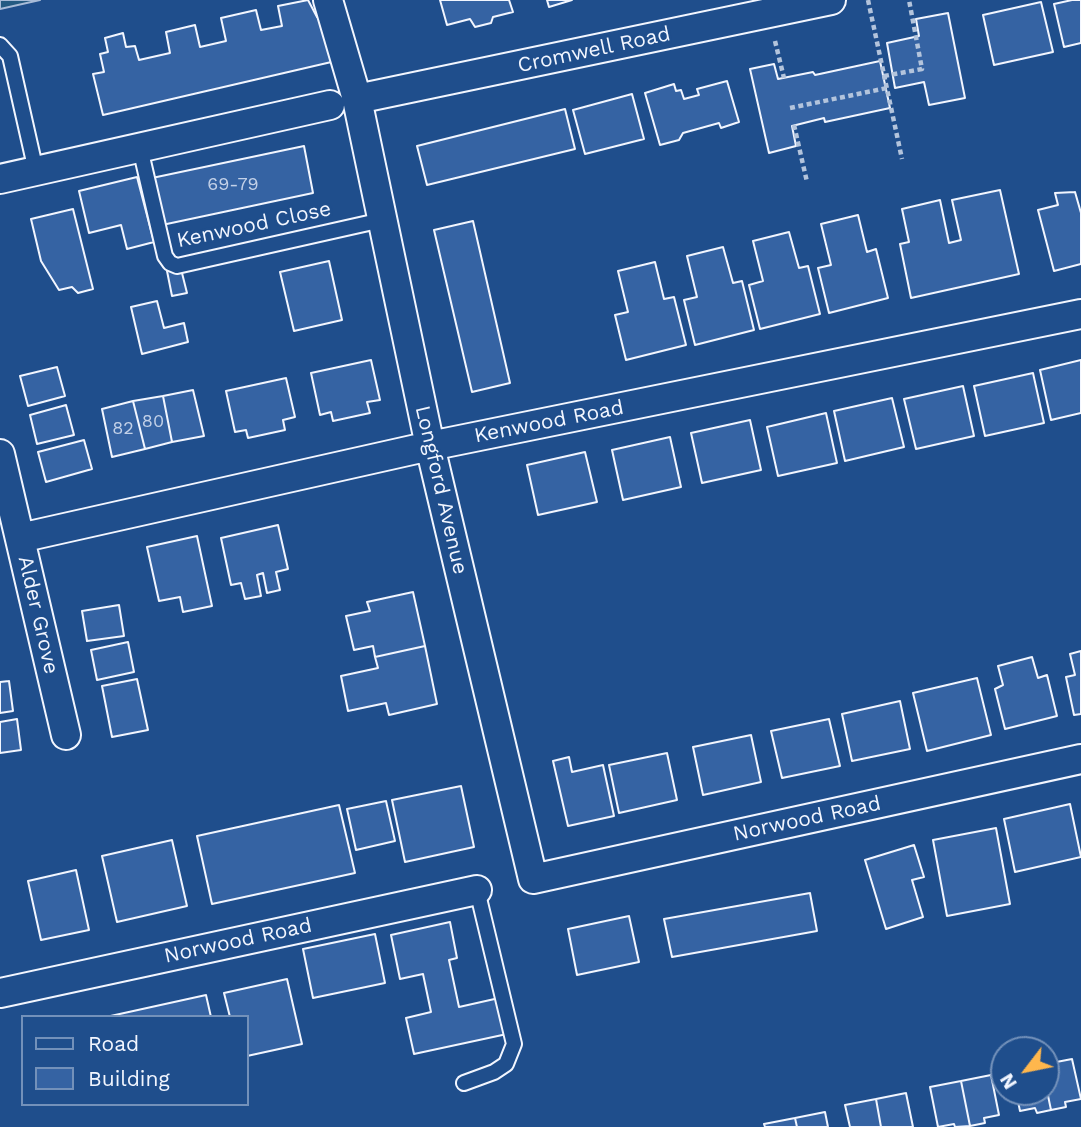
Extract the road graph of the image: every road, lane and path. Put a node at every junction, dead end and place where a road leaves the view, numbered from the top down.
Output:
1 (328, 0) edge
2 (831, 0) edge
3 (869, 0) edge
4 (909, 0) edge
5 (768, 14) junction
6 (0, 45) edge
7 (884, 76) junction
8 (784, 78) dead end
9 (887, 89) junction
10 (343, 102) junction
11 (790, 108) dead end
12 (794, 125) dead end
13 (140, 148) junction
14 (902, 159) dead end
15 (36, 171) junction
16 (0, 179) edge
17 (807, 182) dead end
18 (382, 220) junction
19 (1081, 314) edge
20 (430, 446) junction
21 (0, 454) edge
22 (20, 538) junction
23 (66, 735) dead end
24 (1081, 759) edge
25 (533, 879) joint
26 (477, 890) joint
27 (0, 993) edge
28 (464, 1083) dead end

1 - 10 street, Longford Avenue
2 - 5 street, Cromwell Road
3 - 7 path
4 - 7 path
5 - 8 path
5 - 10 street, Cromwell Road
6 - 15 lane
7 - 9 path
9 - 11 path
9 - 14 path
10 - 13 street, Cromwell Road
10 - 18 street, Longford Avenue
12 - 17 path
13 - 15 street, Cromwell Road
13 - 18 lane, Kenwood Close
15 - 16 street, Cromwell Road
18 - 20 street, Longford Avenue
19 - 20 street, Kenwood Road
20 - 22 street, Kenwood Road
20 - 25 street, Longford Avenue
21 - 22 street, Alder Grove
22 - 23 street, Alder Grove
24 - 25 street, Norwood Road
26 - 27 street, Norwood Road
26 - 28 lane

